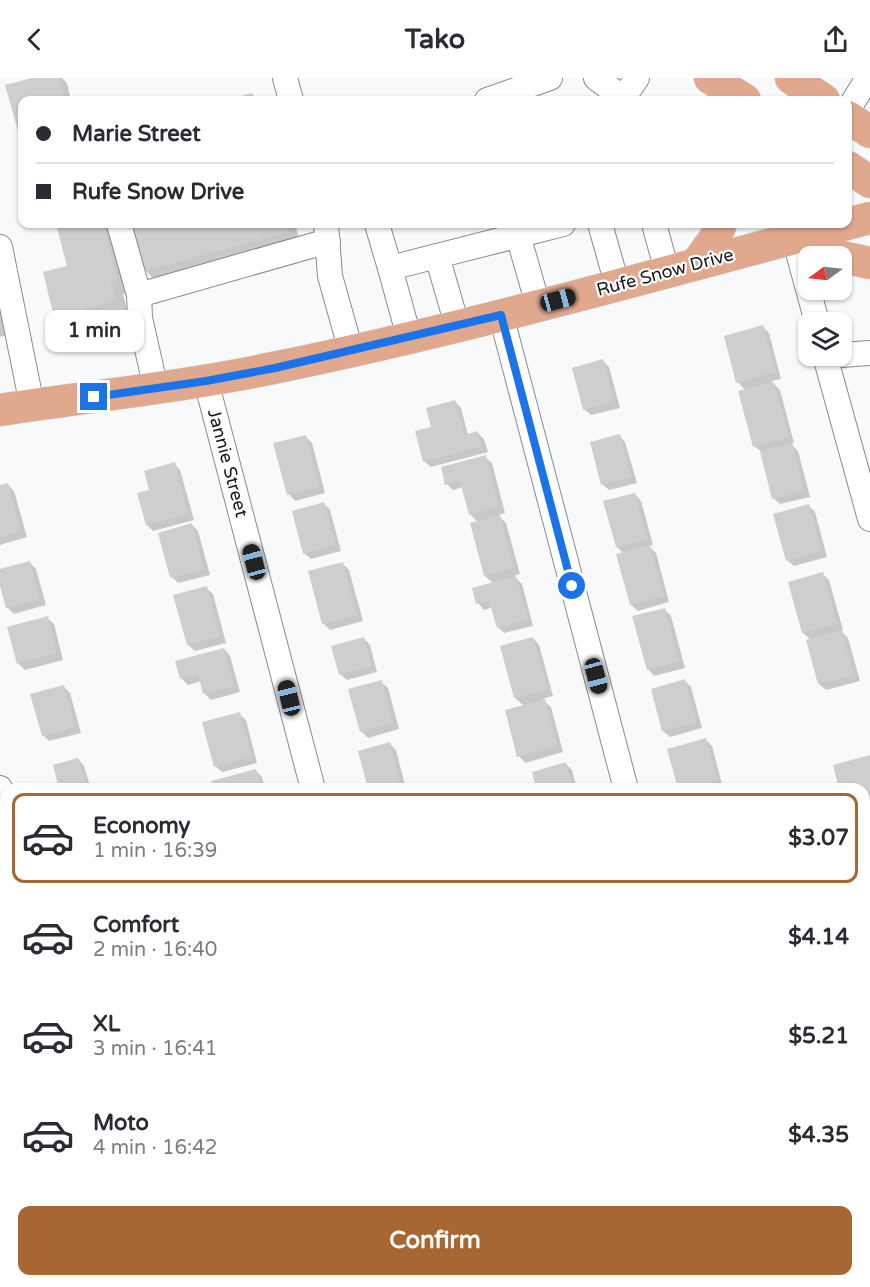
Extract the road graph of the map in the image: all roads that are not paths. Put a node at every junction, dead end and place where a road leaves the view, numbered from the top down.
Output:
1 (285, 78) edge
2 (550, 78) edge
3 (596, 78) edge
4 (637, 78) edge
5 (791, 78) edge
6 (870, 80) edge
7 (717, 87) edge
8 (290, 96) edge
9 (498, 96) edge
10 (620, 96) edge
11 (626, 96) edge
12 (736, 96) edge
13 (818, 96) edge
14 (852, 104) edge
15 (852, 120) edge
16 (870, 132) edge
17 (852, 170) edge
18 (870, 182) edge
19 (870, 218) edge
20 (852, 223) edge
21 (120, 228) edge
22 (378, 228) edge
23 (547, 228) edge
24 (601, 228) edge
25 (655, 228) edge
26 (720, 228) edge
27 (832, 228) edge
28 (327, 232) edge
29 (519, 235) junction
30 (801, 236) junction
31 (816, 246) edge
32 (0, 247) edge
33 (437, 256) junction
34 (852, 260) edge
35 (697, 263) junction
36 (870, 263) edge
37 (390, 268) junction
38 (667, 271) junction
39 (617, 284) junction
40 (139, 295) junction
41 (538, 305) junction
42 (815, 312) edge
43 (501, 315) junction
44 (457, 325) junction
45 (409, 337) junction
46 (351, 351) junction
47 (870, 353) edge
48 (852, 354) edge
49 (835, 366) edge
50 (206, 381) junction
51 (156, 389) junction
52 (32, 405) junction
53 (0, 410) edge
54 (870, 519) edge
55 (311, 783) edge
56 (624, 783) edge

1 - 8 street
2 - 9 street
3 - 10 street
4 - 11 street
5 - 13 main road
6 - 14 street
7 - 12 main road
15 - 16 main road
17 - 18 main road
19 - 20 main road, Rufe Snow Drive
21 - 40 street
22 - 37 street
23 - 29 street
24 - 39 street
25 - 38 street
26 - 35 main road
27 - 30 main road, Rufe Snow Drive
28 - 40 street
28 - 46 street
29 - 33 street
29 - 41 street
30 - 31 main road
30 - 35 main road, Rufe Snow Drive
30 - 42 street
32 - 52 street
33 - 37 street
33 - 44 street
34 - 36 main road
35 - 38 main road, Rufe Snow Drive
37 - 45 street
38 - 39 main road, Rufe Snow Drive
39 - 41 main road, Rufe Snow Drive
40 - 51 street
41 - 43 main road, Rufe Snow Drive
43 - 44 main road, Rufe Snow Drive
43 - 56 street
44 - 45 main road, Rufe Snow Drive
45 - 46 main road, Rufe Snow Drive
46 - 50 main road, Rufe Snow Drive
47 - 48 street
49 - 54 street
50 - 51 main road, Rufe Snow Drive
50 - 55 street, Jannie Street
51 - 52 main road, Rufe Snow Drive
52 - 53 main road, Rufe Snow Drive

